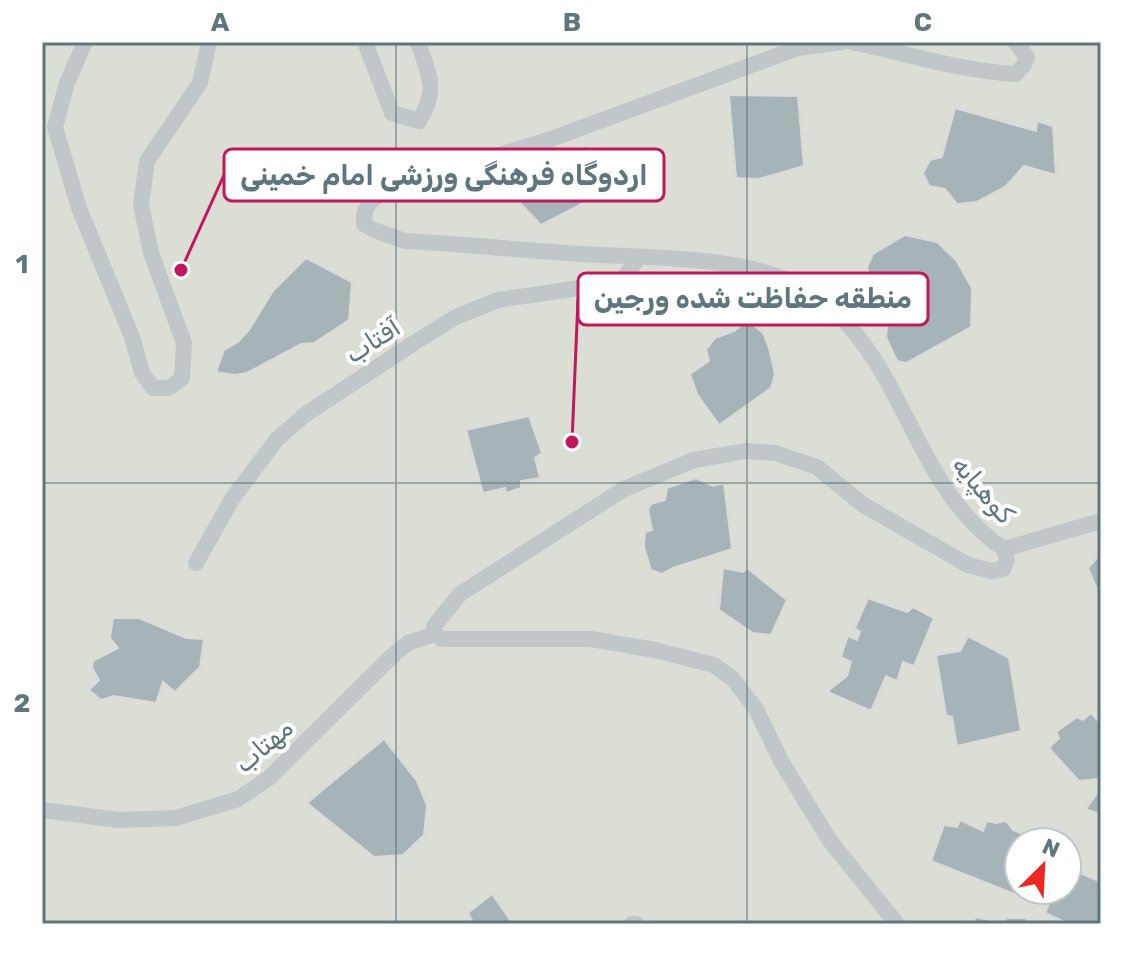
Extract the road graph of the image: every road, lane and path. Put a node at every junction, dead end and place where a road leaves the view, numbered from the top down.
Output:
1 (85, 42) edge
2 (209, 42) edge
3 (365, 42) edge
4 (418, 42) edge
5 (842, 42) edge
6 (851, 42) edge
7 (1015, 42) edge
8 (639, 257) junction
9 (1101, 521) edge
10 (1004, 549) junction
11 (196, 563) dead end
12 (435, 634) junction
13 (43, 810) edge
14 (897, 924) edge

1 - 2 street
3 - 4 street
5 - 8 street, کوهپایه
6 - 7 street
8 - 10 street, کوهپایه
8 - 11 street, آفتاب
9 - 10 street
10 - 12 street, کوهپایه
12 - 13 street, مهتاب
12 - 14 street

